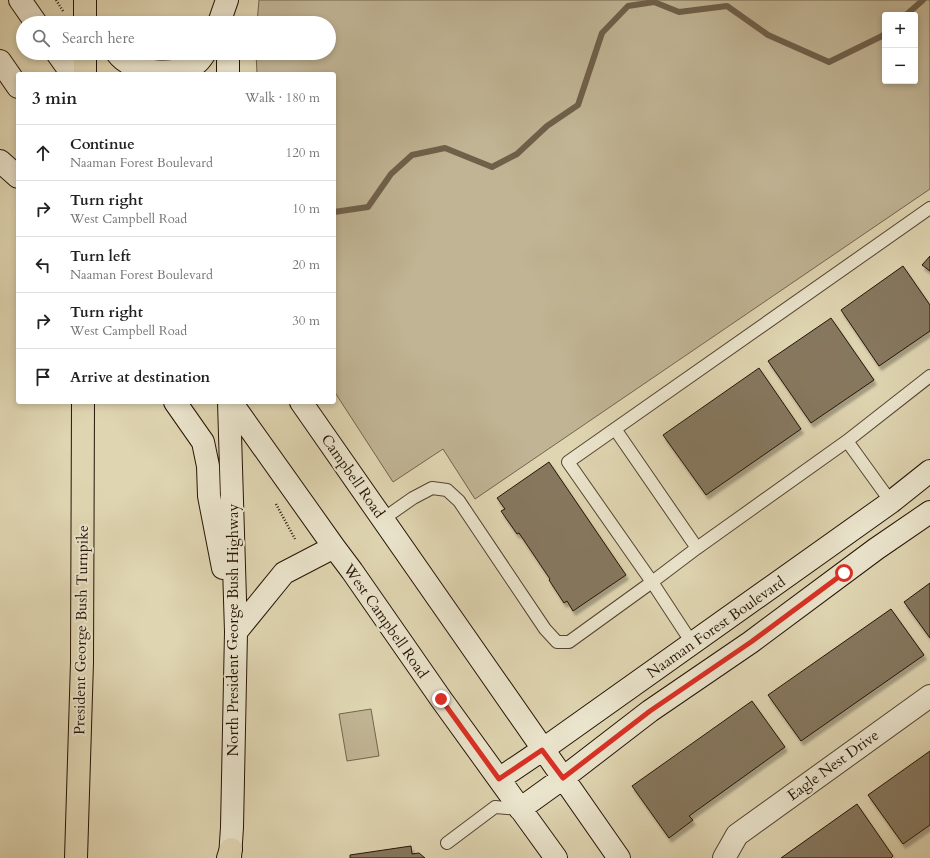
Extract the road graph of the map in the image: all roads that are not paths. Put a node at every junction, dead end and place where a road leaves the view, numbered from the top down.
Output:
1 (20, 0) edge
2 (79, 0) edge
3 (85, 0) edge
4 (228, 0) edge
5 (31, 16) edge
6 (85, 16) edge
7 (90, 16) edge
8 (222, 16) edge
9 (229, 16) edge
10 (62, 60) edge
11 (85, 60) edge
12 (122, 60) edge
13 (200, 60) edge
14 (228, 60) edge
15 (0, 61) edge
16 (71, 72) edge
17 (85, 72) edge
18 (158, 72) edge
19 (158, 72) edge
20 (228, 72) edge
21 (16, 85) edge
22 (0, 161) edge
23 (16, 175) edge
24 (930, 208) edge
25 (930, 376) edge
26 (83, 404) edge
27 (177, 404) edge
28 (230, 404) edge
29 (231, 404) edge
30 (302, 404) edge
31 (615, 429) junction
32 (847, 441) junction
33 (930, 471) edge
34 (891, 502) junction
35 (930, 512) edge
36 (383, 519) junction
37 (334, 547) junction
38 (697, 548) junction
39 (844, 573) junction
40 (652, 582) junction
41 (236, 632) junction
42 (692, 643) junction
43 (930, 696) edge
44 (542, 750) junction
45 (563, 778) junction
46 (499, 779) junction
47 (495, 807) junction
48 (520, 809) junction
49 (447, 842) dead end
50 (230, 855) edge
51 (76, 858) edge
52 (556, 858) edge
53 (620, 858) edge
54 (724, 858) edge

1 - 5 main road
2 - 7 main road
3 - 6 highway, bridge
4 - 8 main road
4 - 9 main road
10 - 16 main road
11 - 17 highway
12 - 18 main road
13 - 19 main road
14 - 20 main road
15 - 21 main road
22 - 23 main road
24 - 31 lane
25 - 32 lane
26 - 51 highway, President George Bush Turnpike
27 - 41 main road
28 - 41 main road, North President George Bush Highway
29 - 37 main road, West Campbell Road
30 - 36 main road, Campbell Road
31 - 38 lane
31 - 40 lane
32 - 34 lane
32 - 38 lane
33 - 34 main road, Naaman Forest Boulevard
34 - 39 main road
34 - 42 main road, Naaman Forest Boulevard
35 - 39 main road, Naaman Forest Boulevard
36 - 40 lane
36 - 44 main road, Campbell Road
37 - 41 main road
37 - 46 main road, West Campbell Road
38 - 40 lane
39 - 45 main road, Naaman Forest Boulevard
40 - 42 lane
41 - 50 main road, North President George Bush Highway
42 - 44 main road, Naaman Forest Boulevard
43 - 54 main road, Eagle Nest Drive
44 - 45 main road
44 - 46 main road, Naaman Forest Boulevard
45 - 48 main road, Naaman Forest Boulevard
45 - 53 main road
46 - 47 lane
46 - 48 main road, West Campbell Road
47 - 48 lane
47 - 49 lane
48 - 52 main road, West Campbell Road

